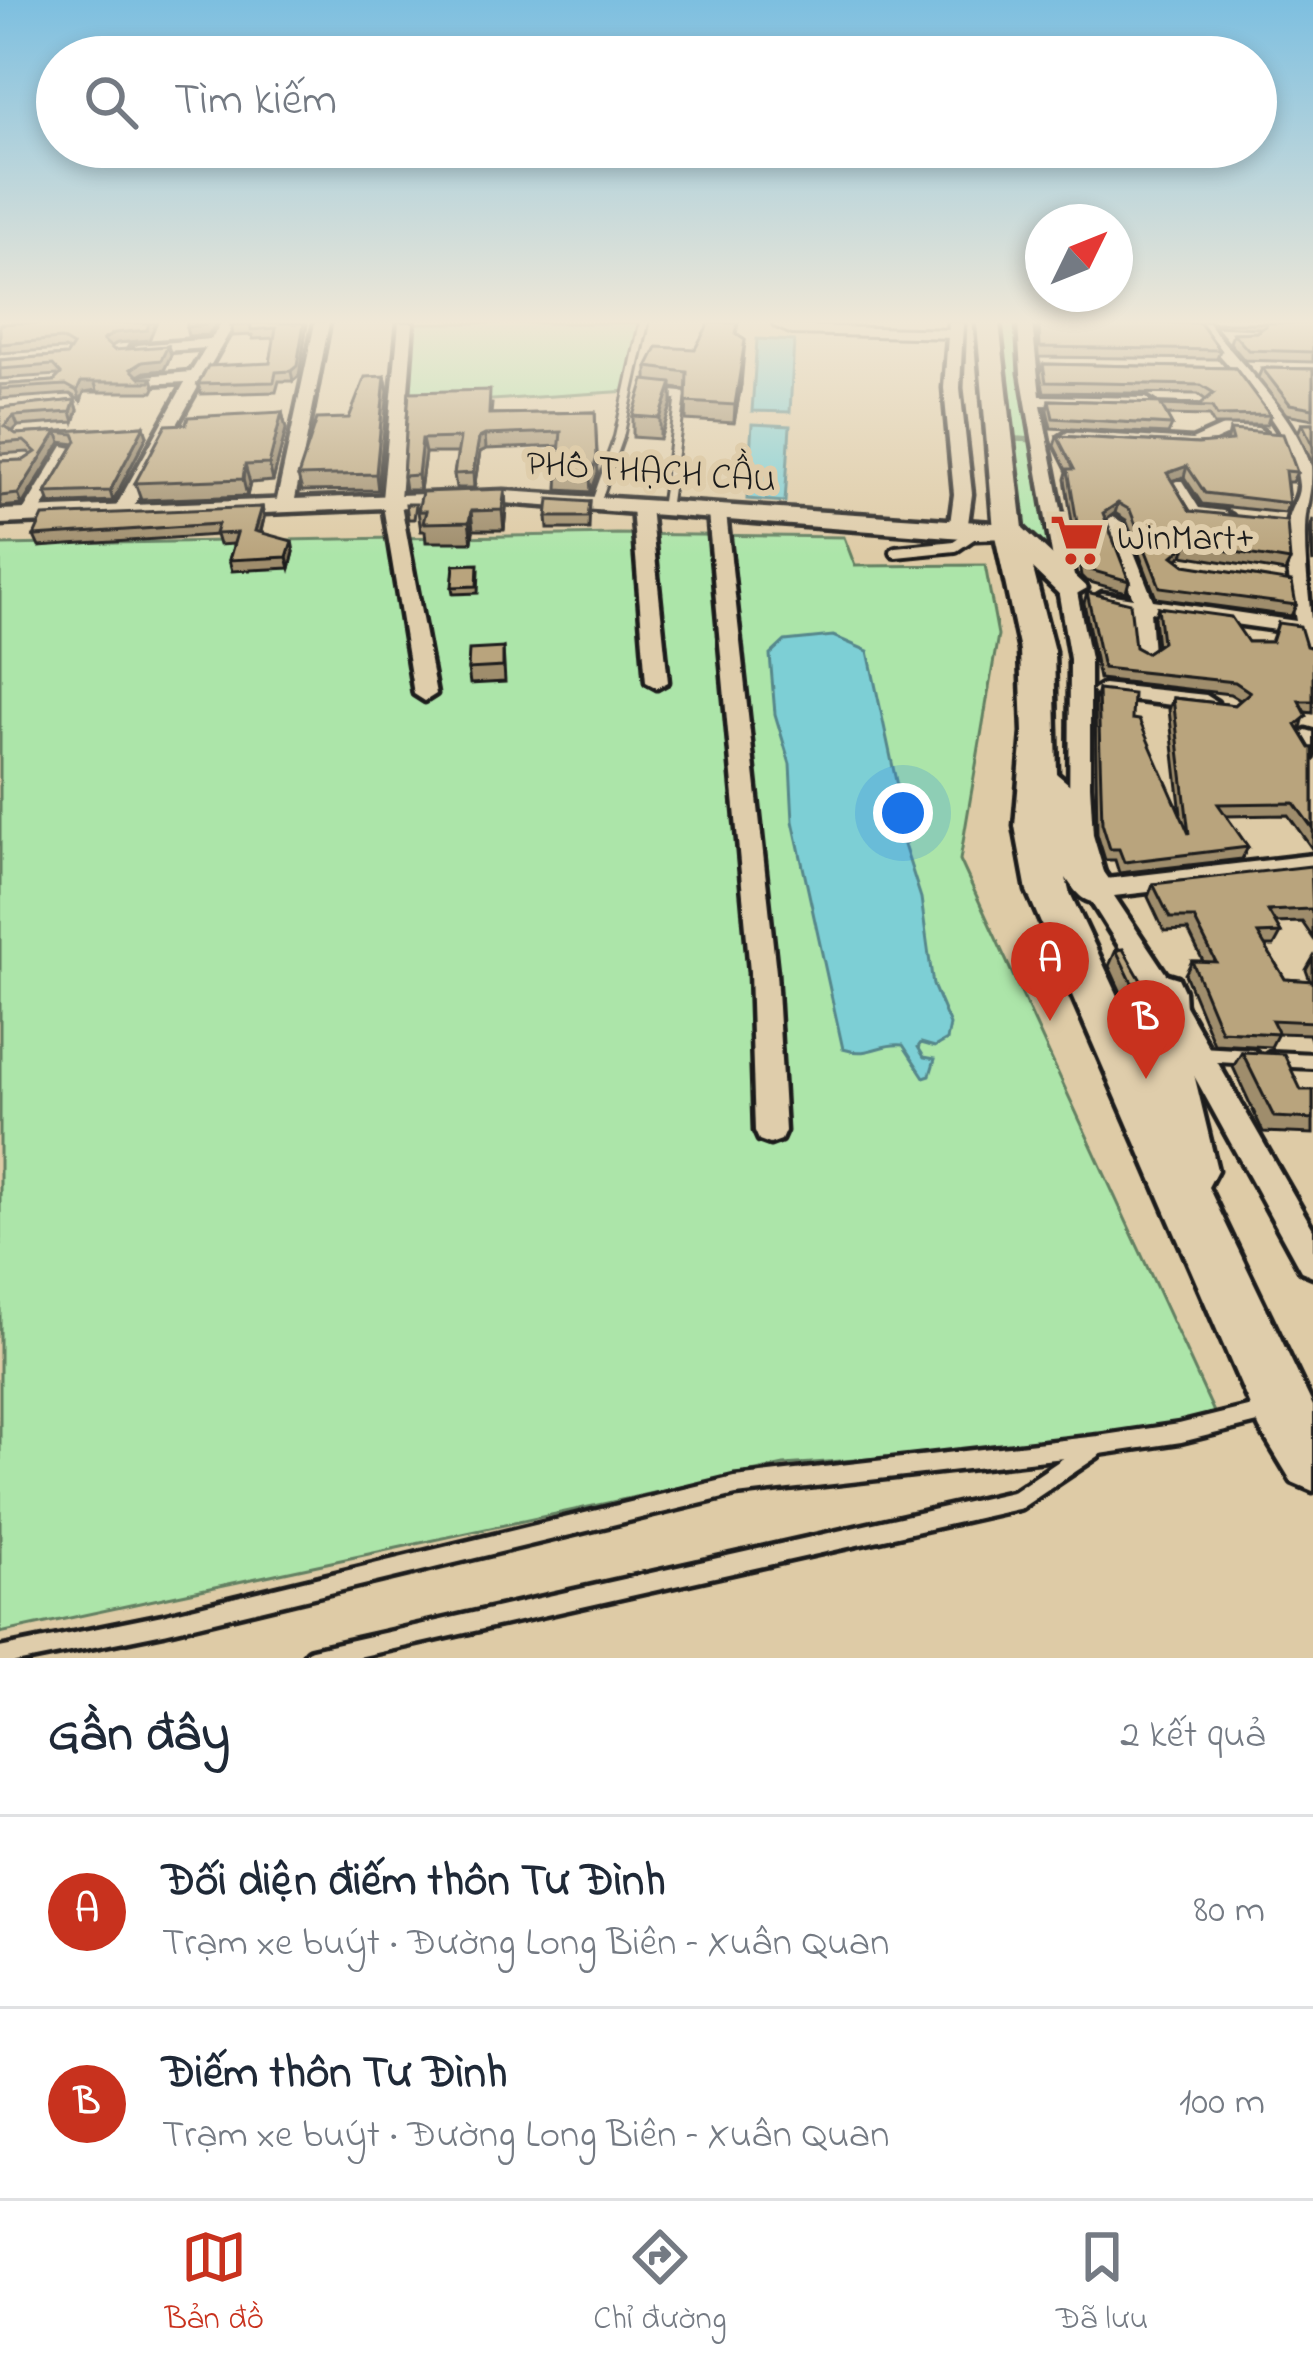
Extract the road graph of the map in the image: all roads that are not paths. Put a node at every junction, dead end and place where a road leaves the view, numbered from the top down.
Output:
1 (183, 400) edge
2 (306, 400) edge
3 (399, 400) edge
4 (627, 400) edge
5 (680, 400) edge
6 (972, 400) edge
7 (1035, 400) edge
8 (1050, 400) edge
9 (1266, 400) edge
10 (166, 426) junction
11 (143, 427) edge
12 (1287, 430) junction
13 (1041, 436) junction
14 (67, 438) edge
15 (1313, 442) edge
16 (1178, 443) junction
17 (1310, 480) edge
18 (1176, 485) edge
19 (391, 499) junction
20 (596, 502) junction
21 (285, 504) junction
22 (641, 507) junction
23 (665, 509) junction
24 (123, 510) junction
25 (717, 512) junction
26 (30, 515) junction
27 (0, 517) edge
28 (1234, 518) edge
29 (1113, 522) dead end
30 (1276, 522) edge
31 (1298, 524) junction
32 (981, 531) junction
33 (896, 552) dead end
34 (1071, 588) junction
35 (1142, 606) junction
36 (1310, 629) edge
37 (1313, 653) edge
38 (1143, 654) edge
39 (657, 682) dead end
40 (1083, 689) junction
41 (425, 694) dead end
42 (1230, 705) edge
43 (1041, 733) junction
44 (1313, 865) edge
45 (1096, 890) junction
46 (1162, 991) junction
47 (1197, 1054) junction
48 (1313, 1061) edge
49 (770, 1131) dead end
50 (1313, 1260) edge
51 (1225, 1278) junction
52 (1281, 1408) junction
53 (1099, 1445) junction
54 (1313, 1462) edge
55 (0, 1657) edge
56 (313, 1658) edge

1 - 10 street
2 - 21 street
3 - 19 street
4 - 20 lane
5 - 23 lane
6 - 32 main road
7 - 13 street
8 - 16 street
9 - 12 street
10 - 11 street
10 - 24 street
12 - 15 street
12 - 16 street
12 - 17 street
13 - 16 street
13 - 34 street
14 - 26 street
17 - 31 street
18 - 28 street
19 - 20 street, PHỐ THẠCH CẦU
19 - 21 street, PHỐ THẠCH CẦU
19 - 41 street
20 - 22 street, PHỐ THẠCH CẦU
21 - 24 street, PHỐ THẠCH CẦU
22 - 23 street, PHỐ THẠCH CẦU
22 - 39 street
23 - 25 street, PHỐ THẠCH CẦU
24 - 26 street, PHỐ THẠCH CẦU
25 - 32 street, PHỐ THẠCH CẦU
25 - 49 street
26 - 27 street, PHỐ THẠCH CẦU
29 - 35 street
30 - 31 street
31 - 36 street
32 - 33 lane
32 - 34 main road
32 - 43 main road
34 - 35 street
34 - 40 street
35 - 36 street
35 - 38 street
36 - 37 street
40 - 42 street
40 - 45 street
43 - 45 main road
43 - 51 main road
44 - 45 street
45 - 46 street
46 - 47 street
46 - 51 main road
47 - 48 lane
47 - 50 street
51 - 52 main road
52 - 53 lane
52 - 54 main road
53 - 55 lane
53 - 56 lane

